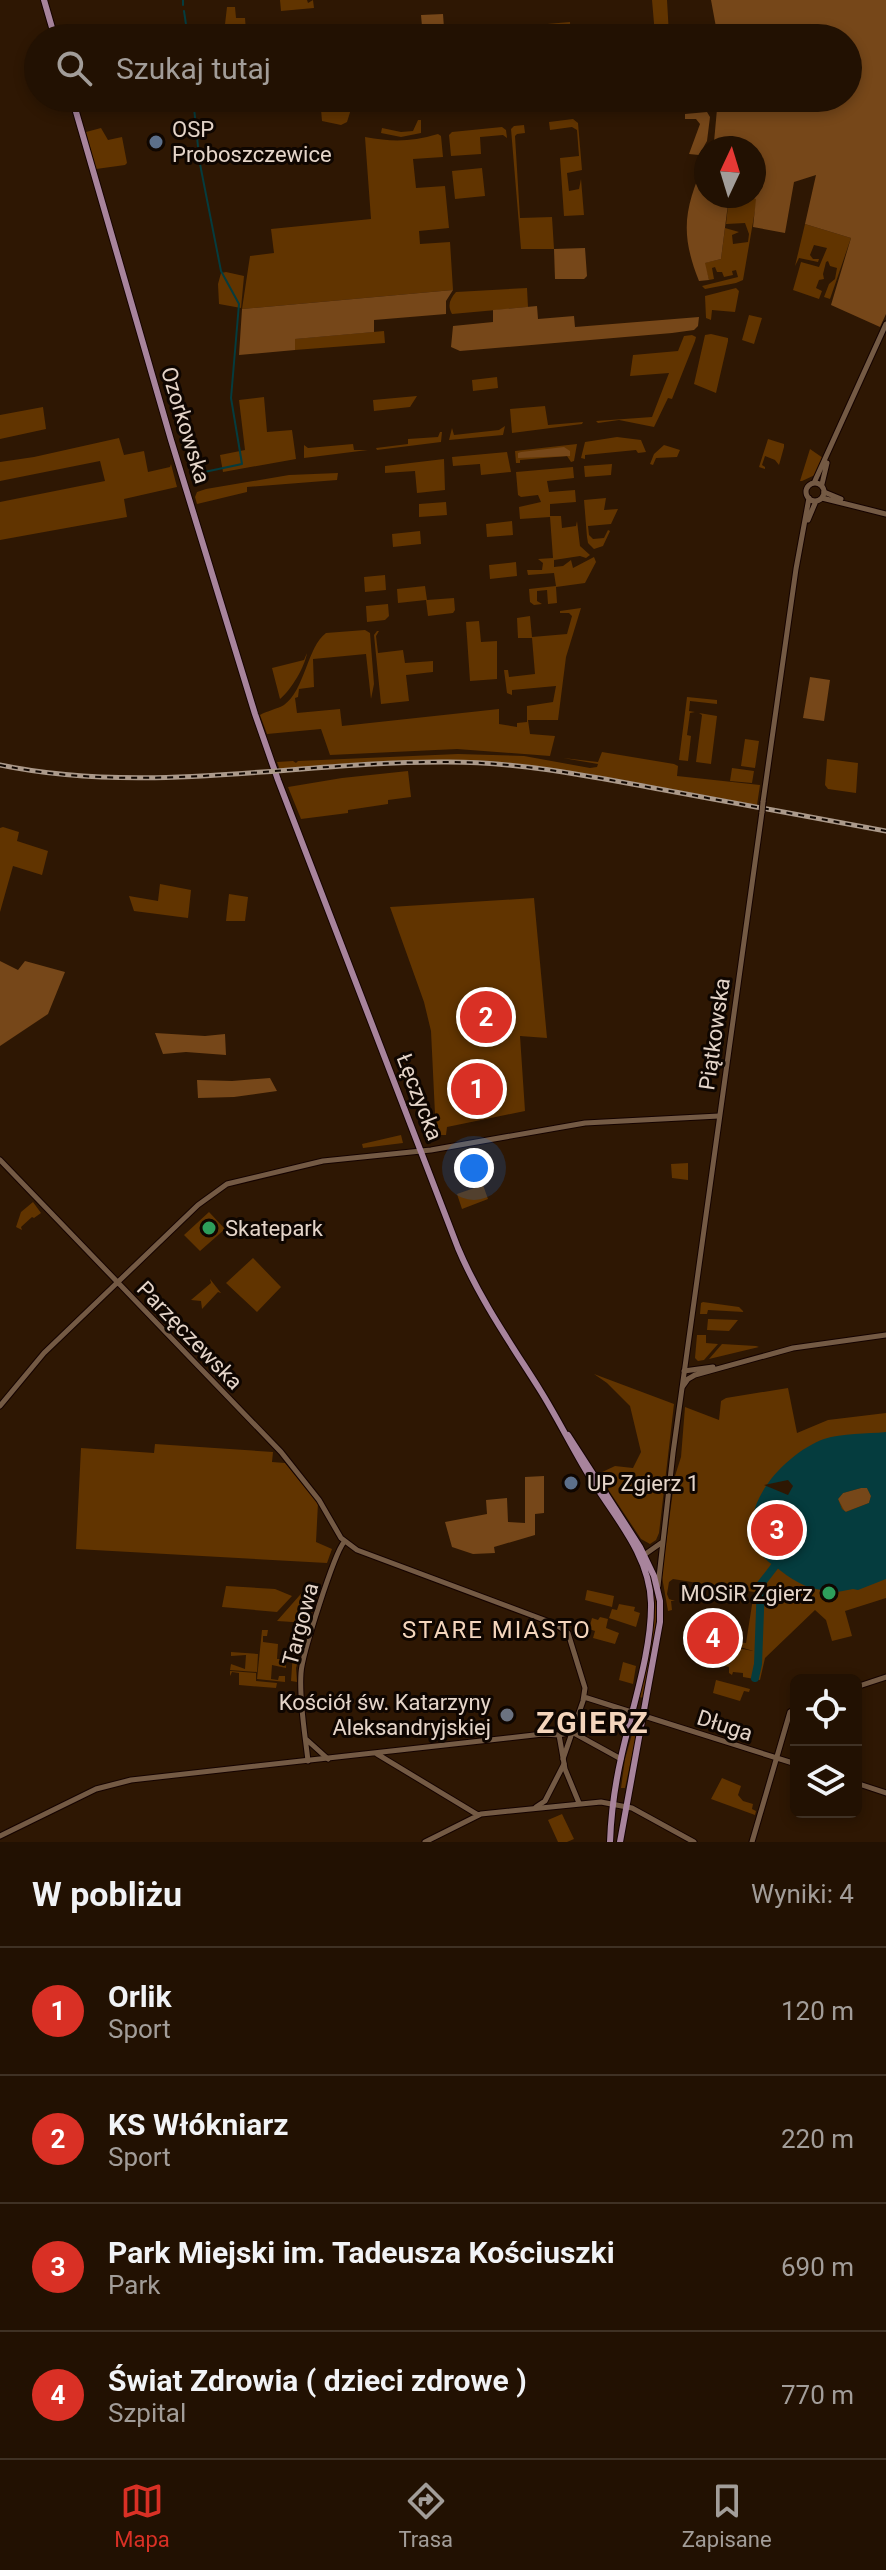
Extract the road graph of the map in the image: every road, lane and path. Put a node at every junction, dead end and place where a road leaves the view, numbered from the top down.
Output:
1 (44, 0) edge
2 (51, 24) edge
3 (76, 112) edge
4 (886, 324) edge
5 (831, 450) junction
6 (814, 483) junction
7 (821, 494) junction
8 (809, 498) junction
9 (886, 514) edge
10 (803, 532) junction
11 (271, 761) joint
12 (719, 1116) junction
13 (421, 1151) junction
14 (0, 1160) edge
15 (117, 1283) junction
16 (886, 1335) edge
17 (686, 1355) junction
18 (722, 1367) junction
19 (698, 1368) junction
20 (684, 1371) junction
21 (695, 1375) junction
22 (682, 1387) junction
23 (0, 1406) edge
24 (597, 1485) junction
25 (635, 1539) junction
26 (662, 1542) junction
27 (342, 1544) junction
28 (656, 1547) junction
29 (642, 1556) junction
30 (659, 1591) junction
31 (886, 1677) edge
32 (862, 1685) edge
33 (584, 1697) junction
34 (790, 1712) edge
35 (633, 1713) junction
36 (644, 1716) junction
37 (572, 1732) junction
38 (559, 1735) junction
39 (306, 1739) junction
40 (376, 1753) junction
41 (776, 1758) junction
42 (328, 1759) junction
43 (621, 1759) junction
44 (308, 1761) junction
45 (563, 1762) junction
46 (790, 1762) edge
47 (862, 1785) edge
48 (886, 1793) edge
49 (579, 1803) junction
50 (614, 1803) junction
51 (460, 1805) junction
52 (625, 1805) junction
53 (536, 1807) junction
54 (478, 1815) junction
55 (457, 1824) junction
56 (0, 1836) edge
57 (425, 1842) edge
58 (610, 1842) edge
59 (620, 1842) edge
60 (694, 1842) edge
61 (752, 1842) edge

1 - 2 main road
3 - 11 main road, Ozorkowska
4 - 5 street, Piątkowska
5 - 6 street, Piątkowska
5 - 7 street, Piątkowska
6 - 7 street
6 - 8 street, Piątkowska
7 - 8 street
7 - 9 street
7 - 10 street, Piątkowska
8 - 10 street, Piątkowska
10 - 12 street, Piątkowska, bridge
11 - 13 main road, Łęczycka
12 - 13 street
12 - 17 street, Piątkowska
13 - 15 street
13 - 24 main road, Łęczycka
14 - 15 street, Parzęczewska
15 - 23 street
15 - 27 street, Parzęczewska
16 - 18 street
17 - 19 street
17 - 20 street, Piątkowska
18 - 19 street
18 - 21 street
19 - 20 street
20 - 21 street
20 - 22 street, Piątkowska
21 - 22 street
22 - 26 street, Piątkowska
24 - 25 main road
24 - 29 main road
25 - 28 street
25 - 29 main road
26 - 28 street
26 - 30 street, Piątkowska
27 - 33 street
27 - 39 street, Targowa
28 - 29 street
29 - 30 main road
29 - 35 main road
30 - 36 main road
31 - 32 street
33 - 35 street, Długa
33 - 37 street
34 - 41 street
35 - 36 street, Długa
35 - 43 main road
36 - 41 street, Długa
36 - 52 main road
37 - 38 street
37 - 43 street
37 - 45 street
38 - 40 street
38 - 45 street
39 - 42 street
39 - 44 street, Targowa
40 - 42 street
40 - 51 street
41 - 46 street, Długa
41 - 61 street
42 - 44 street
43 - 50 main road
44 - 56 street
45 - 49 street
45 - 53 street
47 - 48 street
49 - 50 street
49 - 53 street
50 - 52 street
50 - 58 main road
51 - 54 street
51 - 55 street
52 - 59 main road
52 - 60 street
53 - 54 street
54 - 55 street
55 - 57 street

